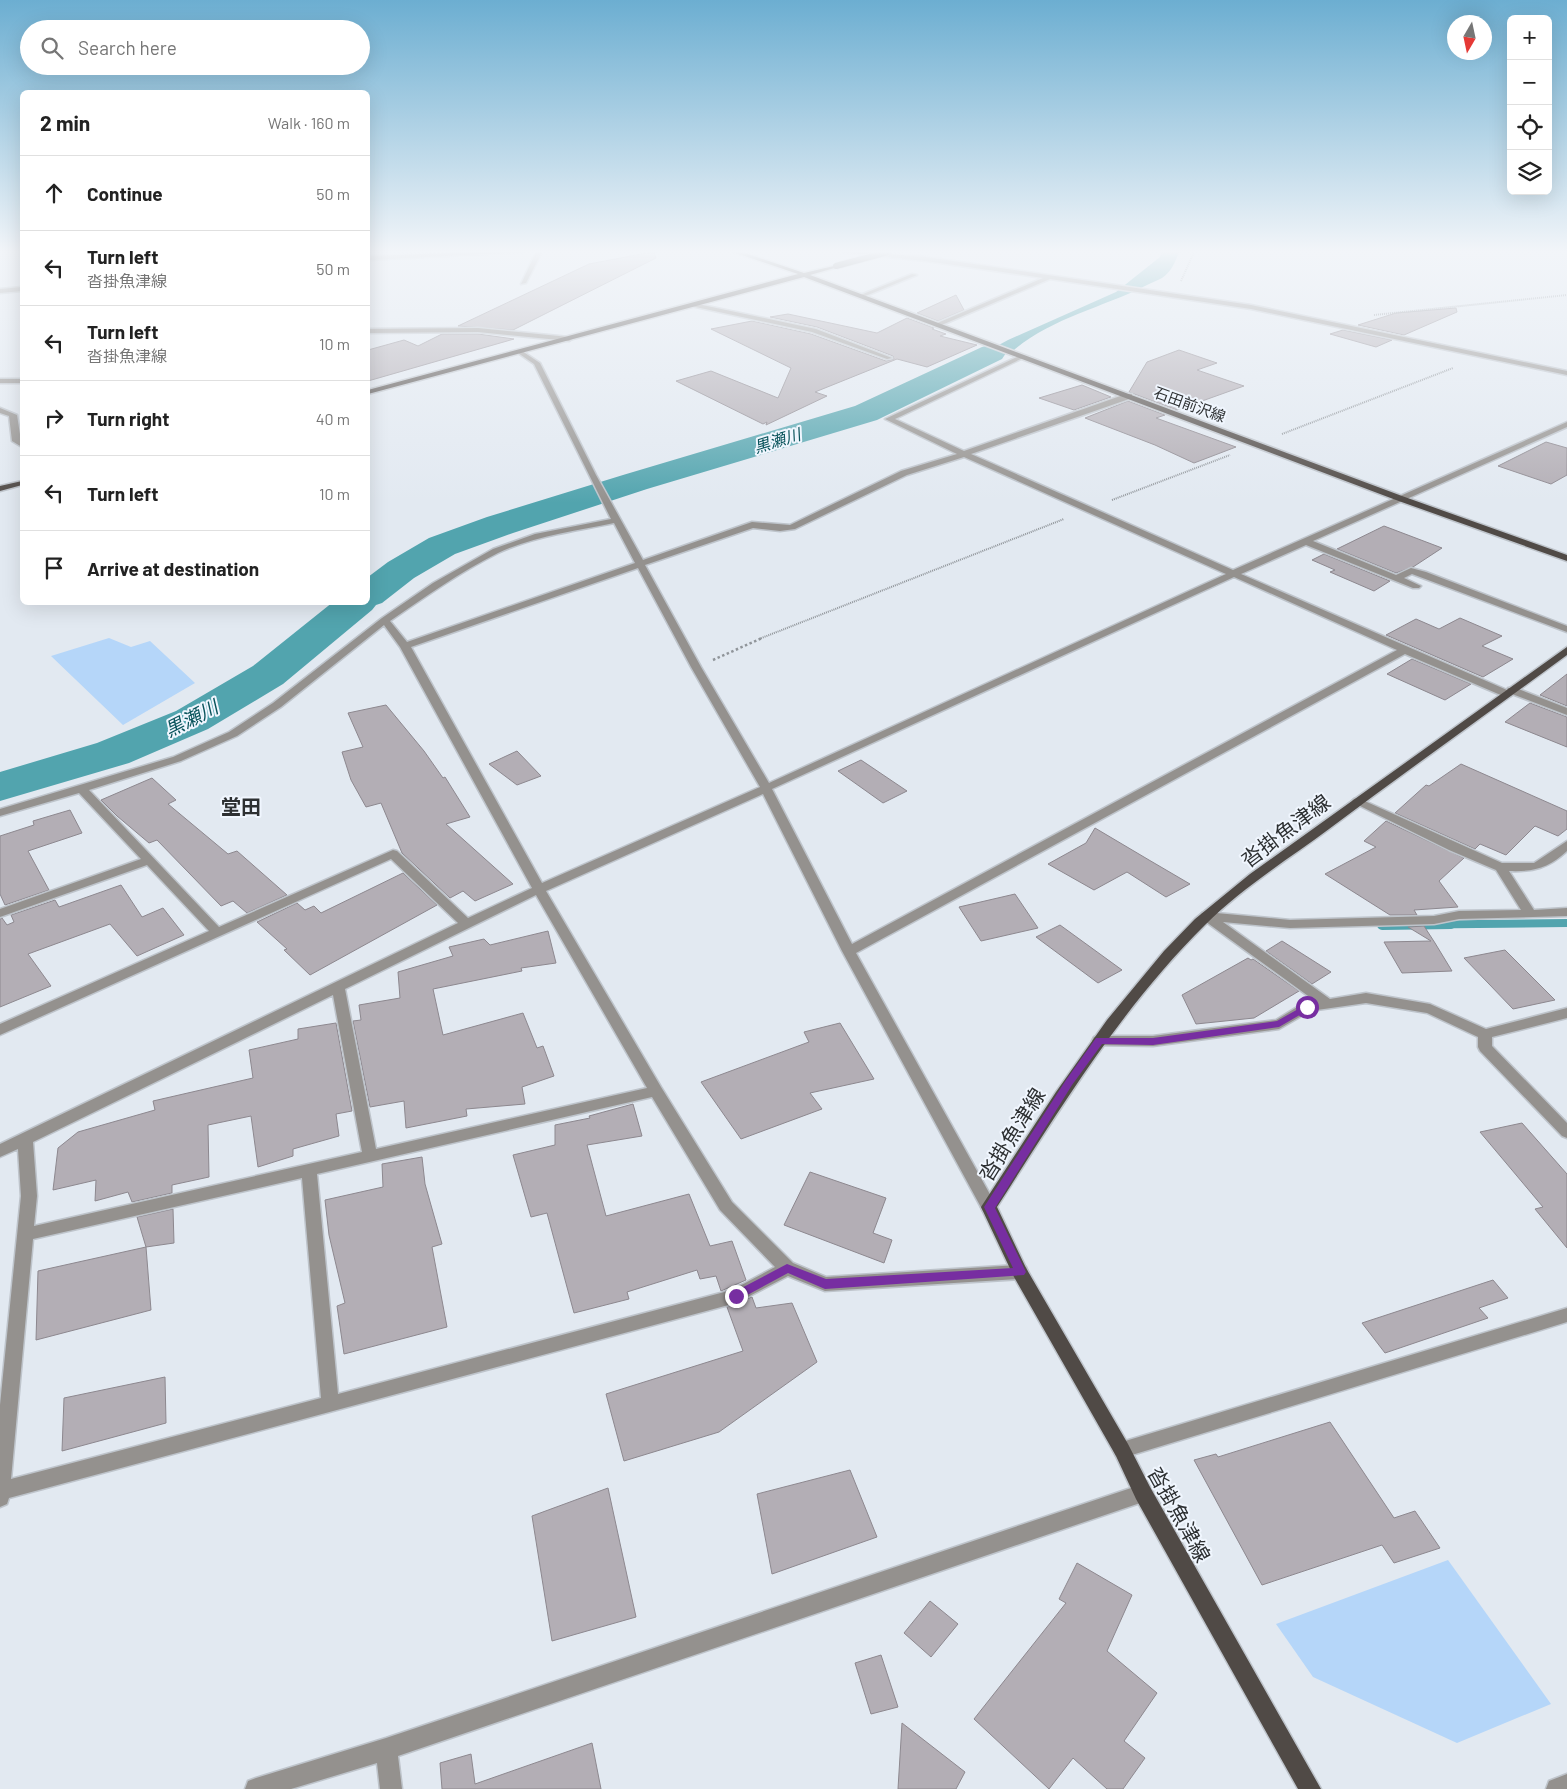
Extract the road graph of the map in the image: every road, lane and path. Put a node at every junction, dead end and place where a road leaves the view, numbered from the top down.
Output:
1 (540, 335) edge
2 (578, 335) edge
3 (829, 335) edge
4 (964, 335) edge
5 (1395, 335) edge
6 (569, 338) junction
7 (520, 352) junction
8 (1487, 355) junction
9 (1021, 357) junction
10 (889, 358) dead end
11 (1567, 373) edge
12 (20, 381) edge
13 (2, 382) edge
14 (370, 391) edge
15 (1129, 396) junction
16 (0, 410) edge
17 (1567, 424) edge
18 (20, 444) edge
19 (1257, 444) junction
20 (964, 454) junction
21 (20, 484) edge
22 (0, 489) edge
23 (1399, 498) junction
24 (1090, 509) junction
25 (617, 520) junction
26 (1305, 541) junction
27 (1567, 558) edge
28 (641, 565) junction
29 (1233, 574) junction
30 (1396, 578) junction
31 (1416, 586) dead end
32 (385, 620) junction
33 (1567, 629) edge
34 (405, 646) junction
35 (1405, 650) junction
36 (1567, 650) edge
37 (696, 667) junction
38 (1510, 692) junction
39 (1567, 712) edge
40 (766, 788) junction
41 (82, 789) junction
42 (1358, 802) junction
43 (0, 814) edge
44 (1567, 846) edge
45 (148, 861) junction
46 (1500, 867) junction
47 (539, 889) junction
48 (1567, 912) edge
49 (0, 914) edge
50 (1530, 914) junction
51 (1206, 916) junction
52 (466, 923) junction
53 (217, 932) junction
54 (849, 951) junction
55 (338, 987) junction
56 (1327, 1003) junction
57 (1567, 1013) edge
58 (0, 1030) edge
59 (1485, 1034) junction
60 (1099, 1041) junction
61 (656, 1091) junction
62 (1567, 1132) edge
63 (25, 1140) junction
64 (0, 1151) edge
65 (370, 1156) junction
66 (309, 1170) junction
67 (989, 1207) junction
68 (24, 1235) junction
69 (787, 1268) junction
70 (1020, 1272) junction
71 (1567, 1315) edge
72 (330, 1404) junction
73 (1122, 1450) junction
74 (1, 1491) edge
75 (1143, 1493) junction
76 (0, 1498) edge
77 (386, 1749) junction
78 (1567, 1785) edge
79 (256, 1789) edge
80 (391, 1789) edge
81 (1310, 1789) edge
82 (1558, 1789) edge

1 - 6 street
2 - 6 main road
3 - 10 street
4 - 9 main road, 石田前沢線
5 - 8 street
6 - 7 main road
7 - 14 main road
7 - 25 street
8 - 11 street
8 - 19 path
9 - 15 main road, 石田前沢線
9 - 20 street
12 - 13 street
15 - 19 main road, 石田前沢線
15 - 20 street
16 - 18 street
17 - 23 street
19 - 23 main road, 石田前沢線
19 - 24 path
20 - 24 street
20 - 28 street
21 - 22 main road
23 - 26 street
23 - 27 main road, 石田前沢線
24 - 29 street
24 - 37 path
25 - 28 street
25 - 32 street
26 - 29 street
26 - 30 street
28 - 34 street
28 - 37 street
29 - 35 street
29 - 40 street
30 - 31 street
30 - 33 street
32 - 34 street
32 - 41 street
34 - 47 street
35 - 38 street
35 - 54 street
36 - 38 main road, 沓掛魚津線
37 - 40 street
38 - 39 street
38 - 42 main road, 沓掛魚津線
40 - 47 street
40 - 54 street
41 - 43 street
41 - 45 street
42 - 46 street
42 - 51 main road, 沓掛魚津線
44 - 46 street
45 - 49 street
45 - 53 street
46 - 50 street
47 - 52 street
47 - 61 street
48 - 50 street
50 - 51 street
51 - 56 street
51 - 60 main road, 沓掛魚津線
52 - 53 street
52 - 55 street
53 - 58 street
54 - 67 street
55 - 63 street
55 - 65 street
56 - 59 street
56 - 60 street
57 - 59 street
59 - 62 street
60 - 67 main road, 沓掛魚津線
61 - 65 street
61 - 69 street
63 - 64 street
63 - 68 street
65 - 66 street
66 - 68 street
66 - 72 street
67 - 70 main road, 沓掛魚津線
68 - 74 street
69 - 70 street
69 - 72 street
70 - 73 main road, 沓掛魚津線
71 - 73 street
72 - 74 street
73 - 75 main road, 沓掛魚津線
74 - 76 street
75 - 77 street
75 - 81 main road, 沓掛魚津線
77 - 79 street
77 - 80 street
78 - 82 street

